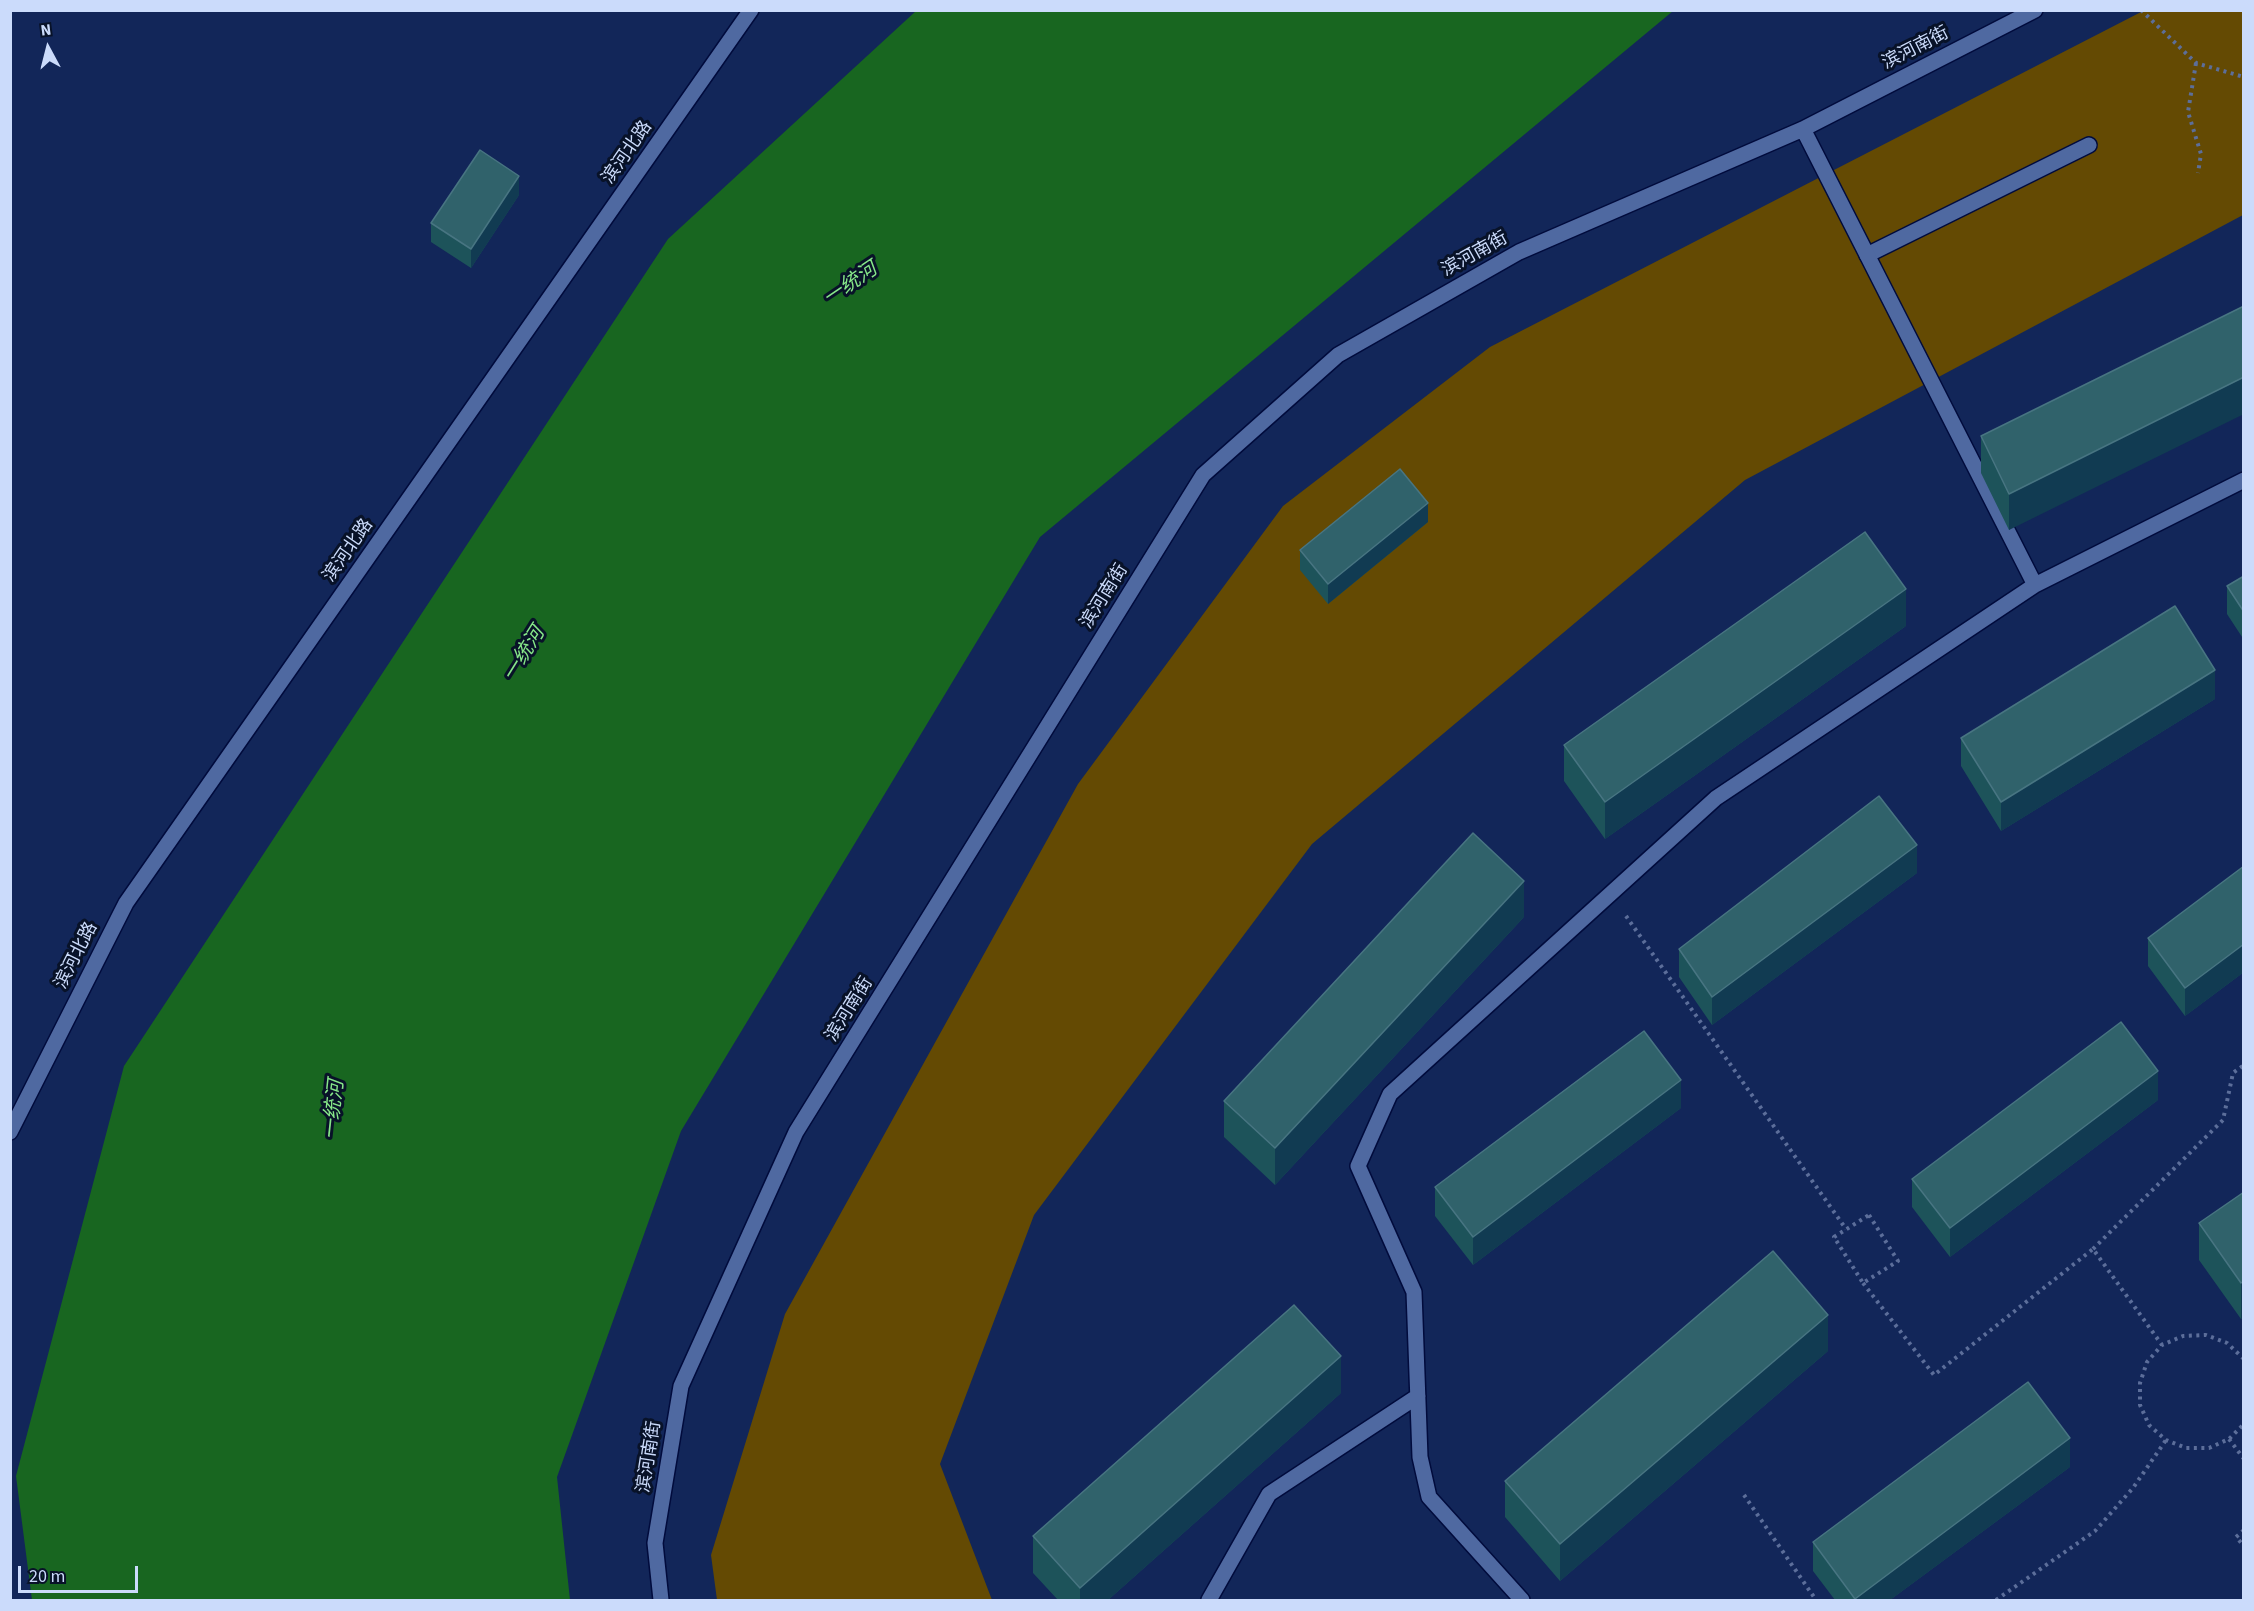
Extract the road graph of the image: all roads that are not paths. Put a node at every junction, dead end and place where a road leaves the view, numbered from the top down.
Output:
1 (751, 10) edge
2 (2035, 10) edge
3 (1803, 129) junction
4 (2089, 144) dead end
5 (1867, 255) junction
6 (2244, 480) edge
7 (2035, 585) junction
8 (10, 1132) edge
9 (1418, 1396) junction
10 (662, 1600) edge
11 (1209, 1600) edge
12 (1522, 1600) edge

1 - 8 street, 滨河北路
2 - 3 street, 滨河南街
3 - 5 street
3 - 10 street, 滨河南街
4 - 5 street
5 - 7 street
6 - 7 street
7 - 9 street
9 - 11 street
9 - 12 street

